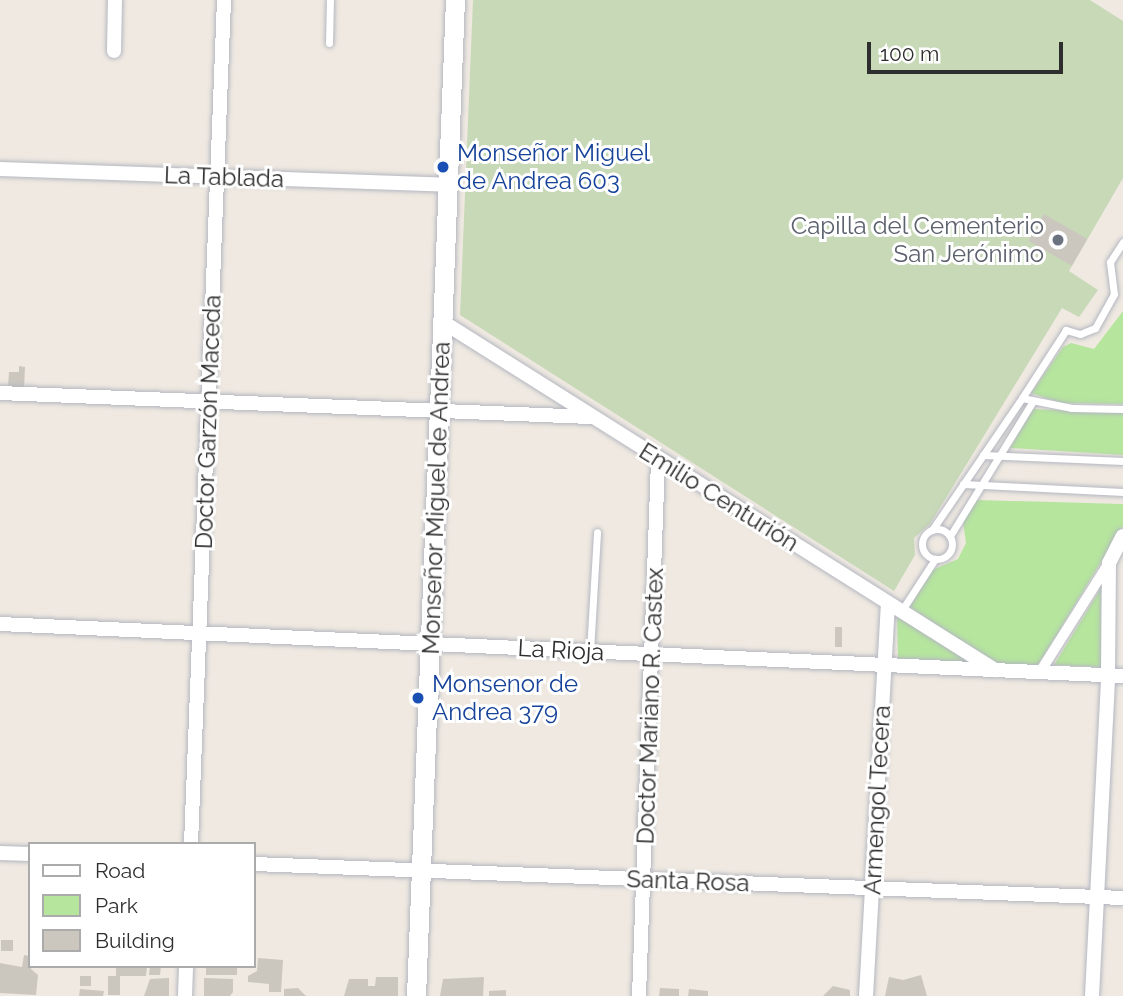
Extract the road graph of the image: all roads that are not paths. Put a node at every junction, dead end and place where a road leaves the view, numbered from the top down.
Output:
1 (115, 0) edge
2 (225, 0) edge
3 (330, 0) edge
4 (455, 0) edge
5 (328, 43) dead end
6 (114, 51) dead end
7 (0, 169) edge
8 (217, 177) junction
9 (448, 185) junction
10 (1123, 242) edge
11 (443, 322) junction
12 (0, 393) edge
13 (1021, 398) junction
14 (209, 401) junction
15 (1033, 401) junction
16 (1123, 409) edge
17 (439, 410) junction
18 (593, 417) junction
19 (1000, 454) junction
20 (982, 455) junction
21 (658, 458) junction
22 (1123, 461) edge
23 (963, 484) junction
24 (981, 484) junction
25 (1123, 492) edge
26 (932, 530) junction
27 (597, 532) dead end
28 (950, 536) junction
29 (1123, 536) edge
30 (935, 559) junction
31 (1109, 562) junction
32 (888, 604) junction
33 (902, 610) junction
34 (0, 624) edge
35 (200, 631) junction
36 (430, 644) junction
37 (590, 652) junction
38 (652, 654) junction
39 (884, 666) junction
40 (996, 671) junction
41 (1040, 672) junction
42 (1116, 676) edge
43 (191, 842) edge
44 (0, 853) edge
45 (28, 854) edge
46 (256, 864) edge
47 (421, 871) junction
48 (644, 880) junction
49 (873, 888) junction
50 (1096, 897) junction
51 (1123, 898) edge
52 (186, 968) edge
53 (185, 996) edge
54 (416, 996) edge
55 (639, 996) edge
56 (866, 996) edge
57 (1092, 996) edge

1 - 6 street
2 - 8 street, Doctor Garzón Maceda
3 - 5 lane
4 - 9 main road, Monseñor Miguel de Andrea
7 - 8 street, La Tablada
8 - 9 street, La Tablada
8 - 14 street, Doctor Garzón Maceda
9 - 11 main road, Monseñor Miguel de Andrea
10 - 13 lane
11 - 17 main road, Monseñor Miguel de Andrea
11 - 18 street, Emilio Centurión
12 - 14 street
13 - 15 lane
13 - 20 lane
14 - 17 street
14 - 35 street, Doctor Garzón Maceda
15 - 16 lane
15 - 19 lane
17 - 18 street
17 - 36 main road, Monseñor Miguel de Andrea
18 - 21 street, Emilio Centurión
19 - 20 lane
19 - 22 lane
19 - 24 lane
20 - 23 lane
21 - 32 street, Emilio Centurión
21 - 38 street, Doctor Mariano R. Castex
23 - 24 lane
23 - 26 lane
24 - 25 lane
24 - 28 lane
26 - 28 lane
26 - 30 lane
27 - 37 lane
28 - 30 lane
29 - 31 street
30 - 33 lane
31 - 41 street
31 - 42 street
32 - 33 street, Emilio Centurión
32 - 39 street, Armengol Tecera
33 - 40 street, Emilio Centurión
34 - 35 street, La Rioja
35 - 36 street, La Rioja
35 - 43 street, Doctor Garzón Maceda
36 - 37 street, La Rioja
36 - 47 main road, Monseñor Miguel de Andrea
37 - 38 street, La Rioja
38 - 39 street, La Rioja
38 - 48 street, Doctor Mariano R. Castex
39 - 40 street, La Rioja
39 - 49 street, Armengol Tecera
40 - 41 street, La Rioja
41 - 42 street, La Rioja
42 - 50 street
44 - 45 street
46 - 47 street, Santa Rosa
47 - 48 street, Santa Rosa
47 - 54 main road, Monseñor Miguel de Andrea
48 - 49 street, Santa Rosa
48 - 55 street, Doctor Mariano R. Castex
49 - 50 street, Santa Rosa
49 - 56 street, Armengol Tecera
50 - 51 street, Santa Rosa
50 - 57 street
52 - 53 street

